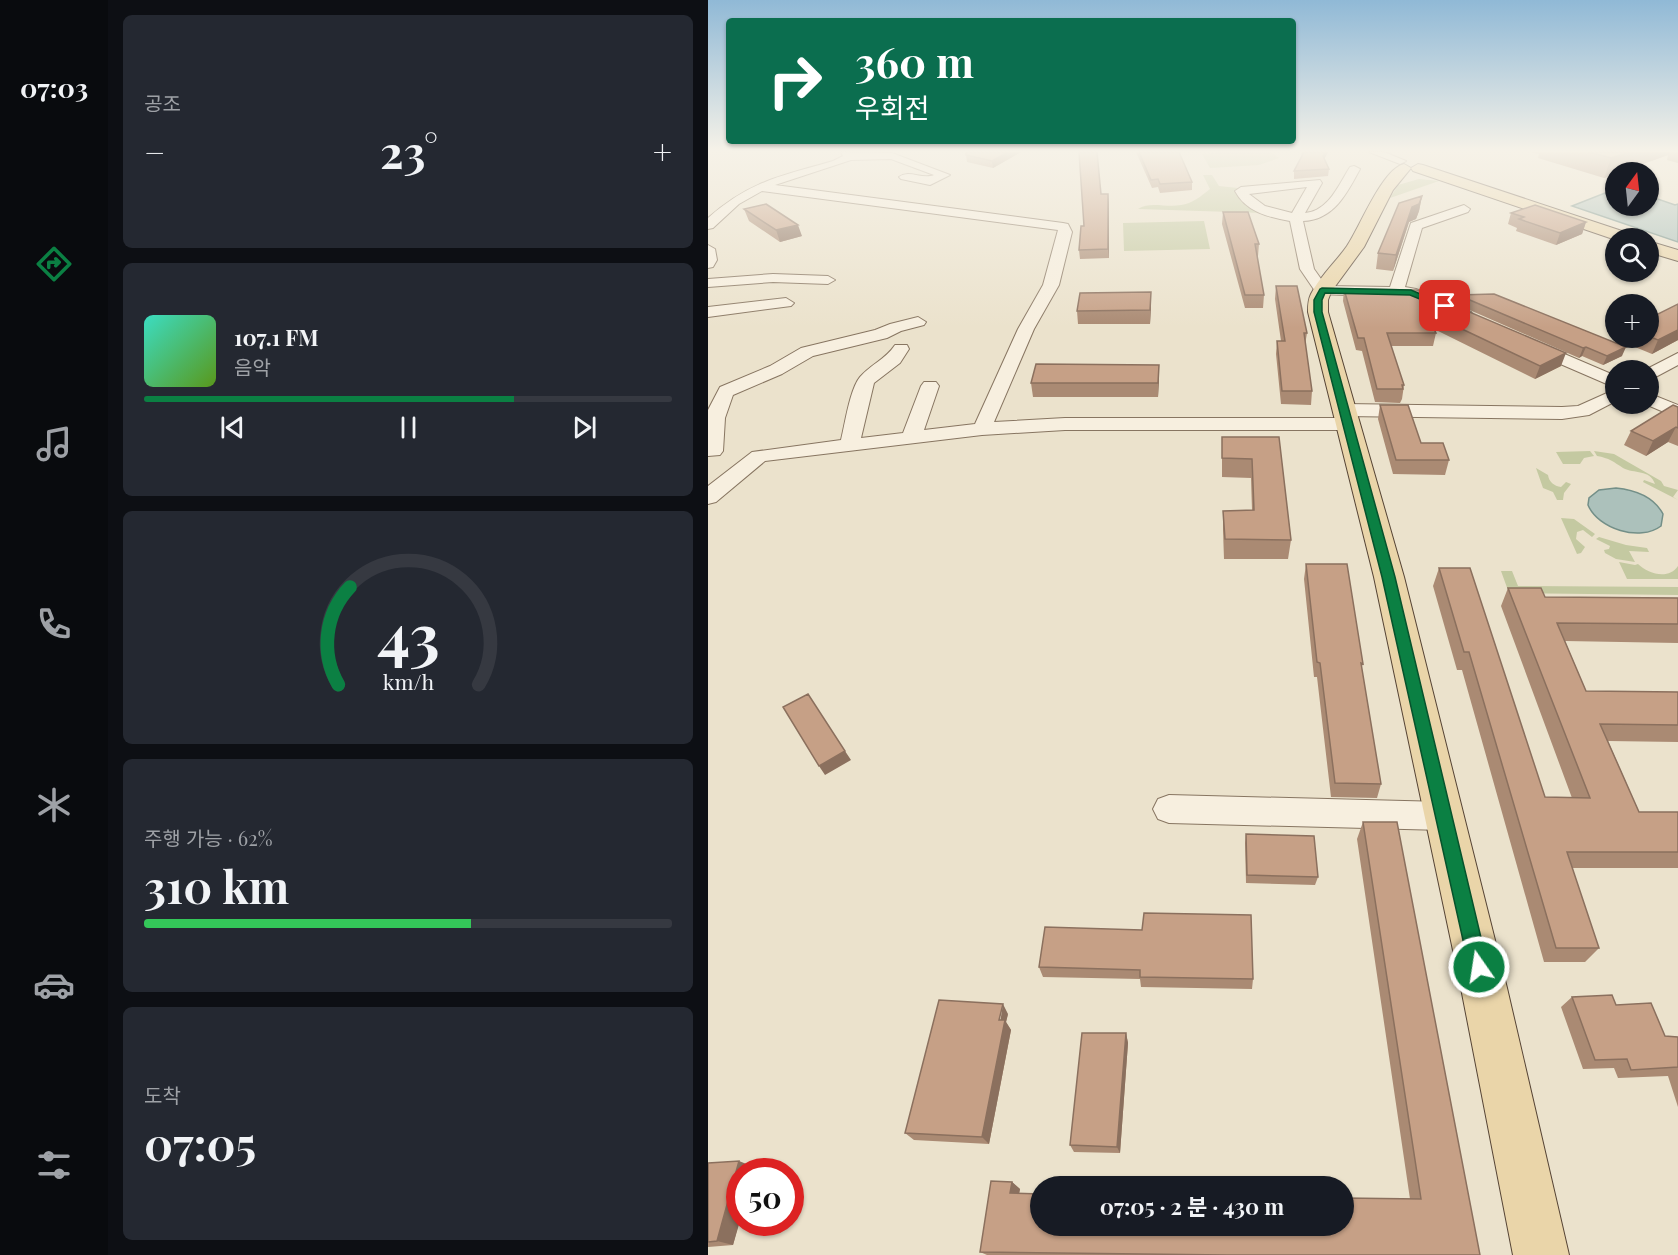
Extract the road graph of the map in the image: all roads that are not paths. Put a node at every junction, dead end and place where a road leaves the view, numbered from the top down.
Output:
1 (724, 211) edge
2 (939, 211) edge
3 (1269, 211) edge
4 (1300, 211) edge
5 (1324, 211) edge
6 (1374, 211) edge
7 (1459, 211) edge
8 (1546, 211) edge
9 (1296, 218) junction
10 (708, 225) edge
11 (1605, 231) edge
12 (708, 249) edge
13 (1659, 250) edge
14 (1678, 256) edge
15 (708, 264) edge
16 (828, 280) dead end
17 (708, 283) edge
18 (1322, 291) junction
19 (1396, 291) junction
20 (786, 303) dead end
21 (708, 312) edge
22 (1477, 320) edge
23 (918, 322) dead end
24 (1520, 339) edge
25 (901, 349) dead end
26 (1678, 358) edge
27 (1659, 369) edge
28 (1605, 378) edge
29 (930, 386) dead end
30 (1605, 400) edge
31 (1659, 403) edge
32 (1678, 412) edge
33 (1347, 417) junction
34 (982, 429) junction
35 (911, 438) junction
36 (850, 444) junction
37 (710, 450) edge
38 (759, 456) junction
39 (708, 497) edge
40 (1169, 809) dead end
41 (1443, 816) junction
42 (1541, 1255) edge

1 - 10 street
2 - 34 street
3 - 9 street
4 - 9 street
5 - 9 street
6 - 18 main road
7 - 19 street
8 - 11 main road
9 - 18 street
12 - 15 street
13 - 14 main road
16 - 17 street
18 - 19 street
18 - 33 main road
19 - 22 street
20 - 21 street
23 - 37 street
24 - 28 street
25 - 36 street
26 - 27 street
29 - 35 street
30 - 33 street
31 - 32 street
33 - 34 street
33 - 41 main road
34 - 35 street
35 - 36 street
36 - 38 street
37 - 38 street
38 - 39 street
40 - 41 street
41 - 42 main road

